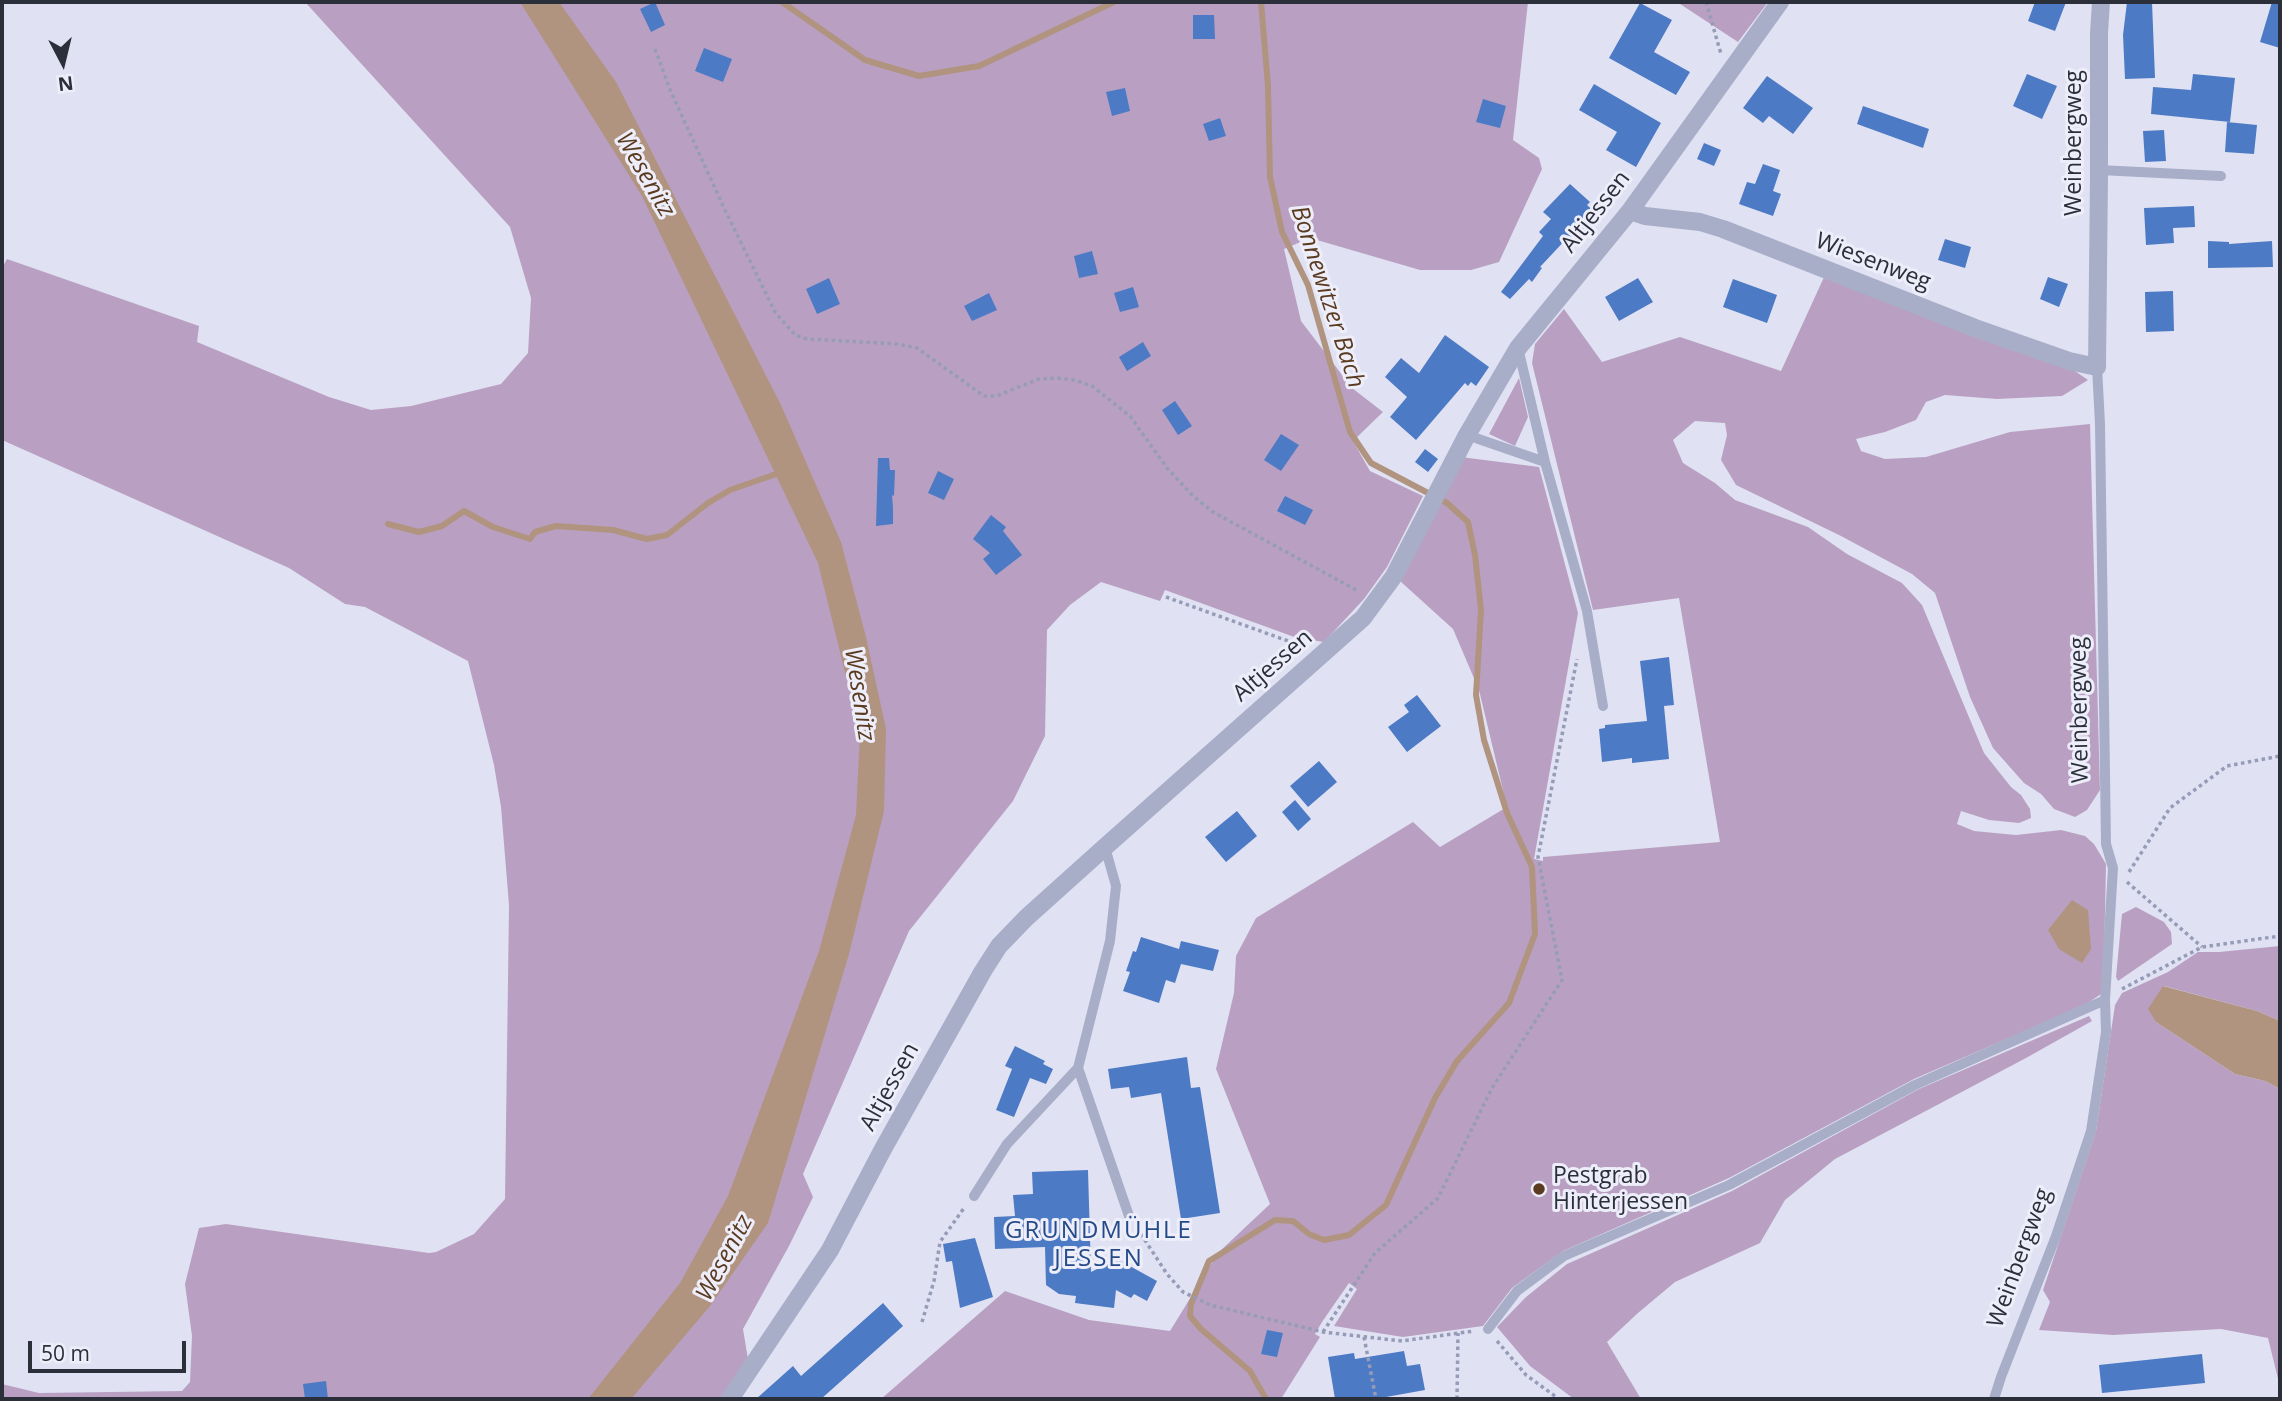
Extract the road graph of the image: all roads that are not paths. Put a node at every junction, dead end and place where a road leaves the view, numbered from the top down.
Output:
1 (1780, 2) edge
2 (2101, 2) edge
3 (2099, 170) junction
4 (2221, 176) dead end
5 (1630, 211) junction
6 (1518, 348) junction
7 (2097, 367) junction
8 (1467, 435) junction
9 (1545, 462) junction
10 (1603, 706) dead end
11 (1105, 847) junction
12 (2105, 1000) junction
13 (1078, 1069) junction
14 (974, 1196) road end
15 (1129, 1216) road end
16 (1488, 1329) road end
17 (730, 1399) edge
18 (1994, 1399) edge

1 - 5 street, Altjessen
2 - 3 street, Weinbergweg
3 - 4 lane
3 - 7 street, Weinbergweg
5 - 6 street, Altjessen
5 - 7 street, Wiesenweg
6 - 8 street, Altjessen
6 - 9 lane
7 - 12 lane, Weinbergweg
8 - 9 lane
8 - 11 street, Altjessen
9 - 10 lane
11 - 13 lane
11 - 17 street, Altjessen
12 - 16 lane
12 - 18 lane, Weinbergweg
13 - 14 lane
13 - 15 lane

